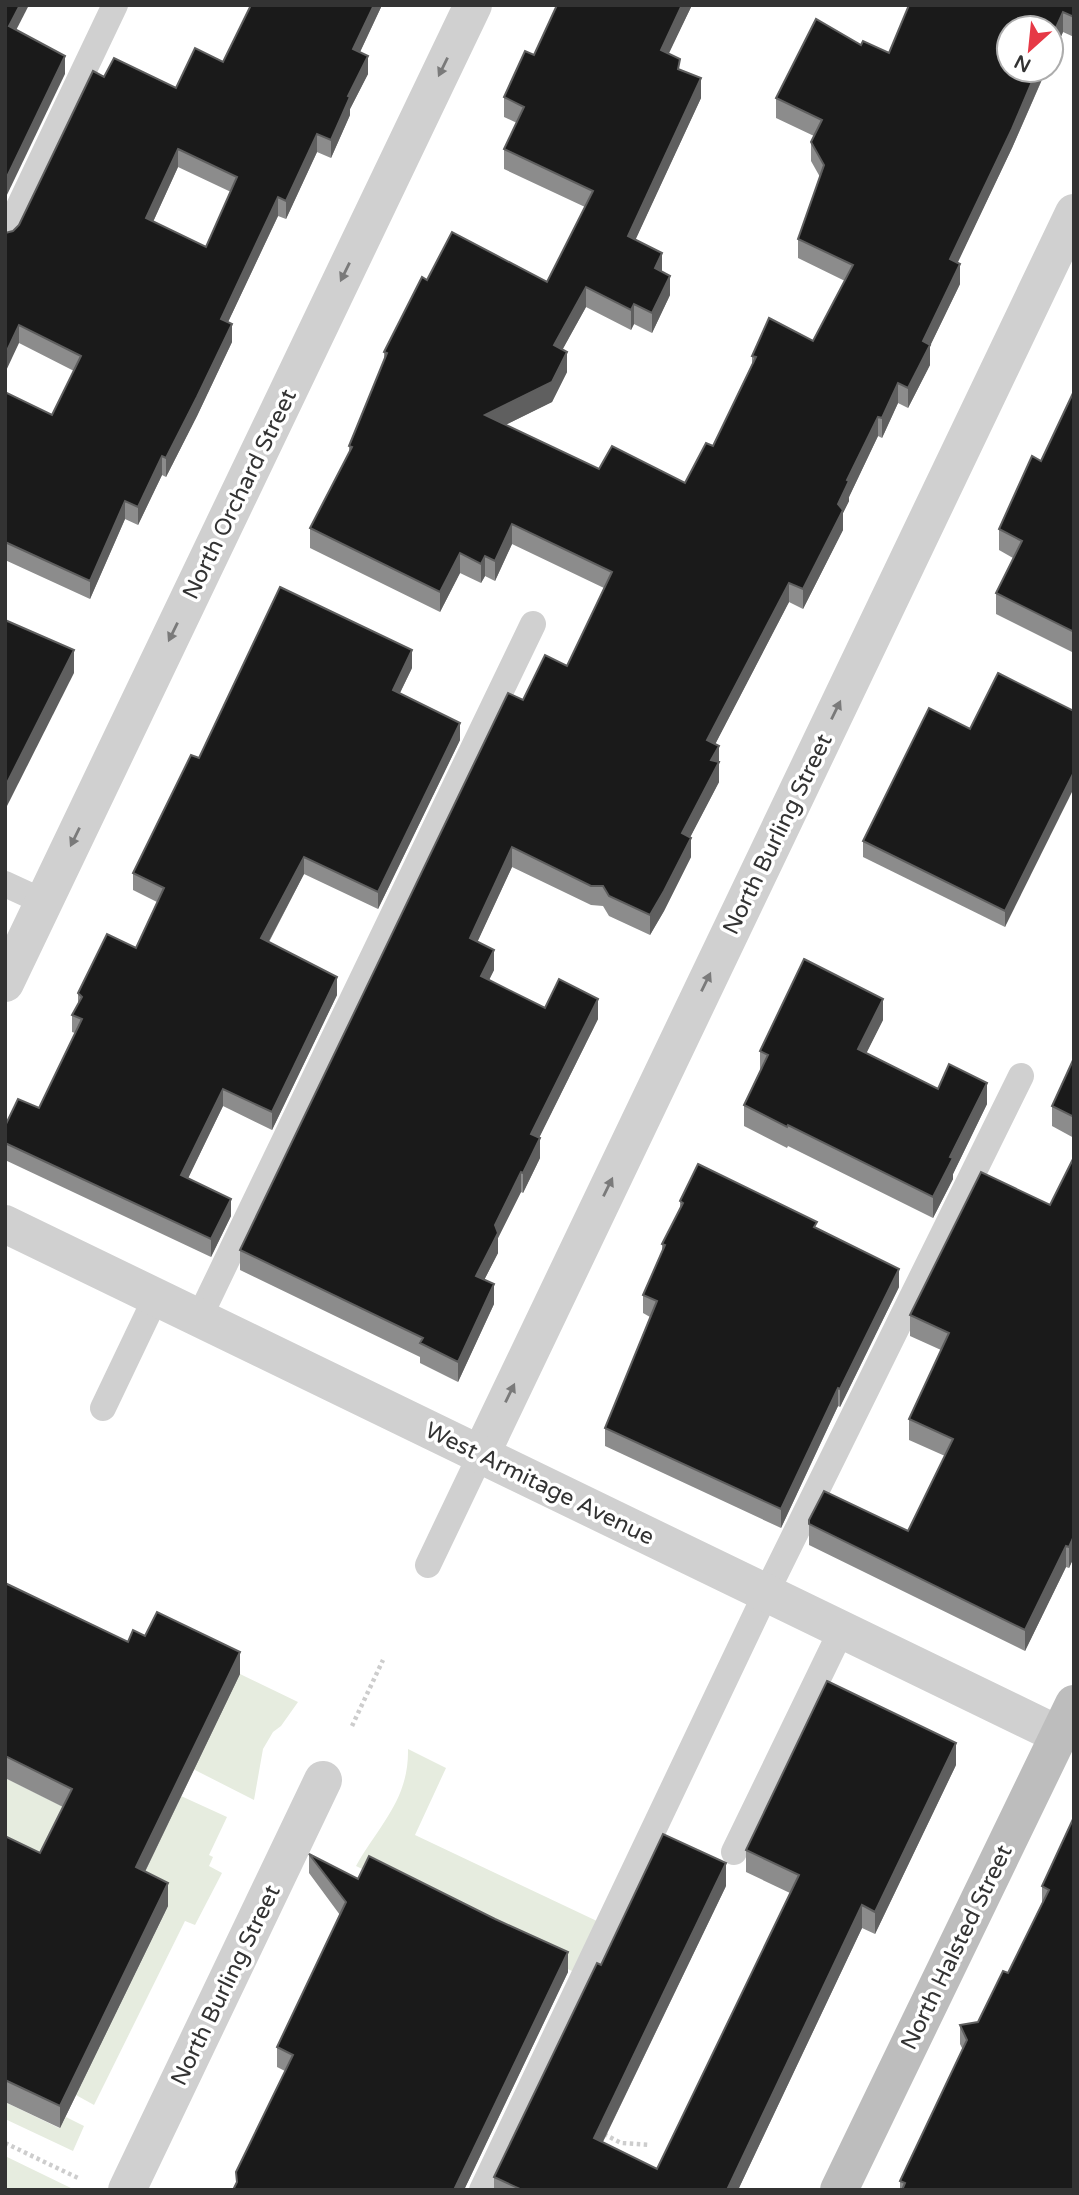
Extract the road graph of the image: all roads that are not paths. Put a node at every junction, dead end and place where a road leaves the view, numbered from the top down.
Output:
1 (115, 5) edge
2 (473, 5) edge
3 (1074, 213) edge
4 (5, 236) edge
5 (533, 624) dead end
6 (5, 884) edge
7 (44, 902) junction
8 (5, 983) edge
9 (1021, 1076) dead end
10 (5, 1224) edge
11 (156, 1297) junction
12 (199, 1318) junction
13 (103, 1408) dead end
14 (481, 1454) junction
15 (428, 1565) dead end
16 (766, 1592) junction
17 (842, 1629) junction
18 (1069, 1727) edge
19 (323, 1780) dead end
20 (734, 1852) dead end
21 (127, 2190) edge
22 (482, 2190) edge
23 (839, 2190) edge

1 - 4 lane
2 -> 7 street, North Orchard Street
14 -> 3 street, North Burling Street
5 - 12 lane
6 - 7 lane
7 - 8 street, North Orchard Street
9 - 16 lane
10 - 11 street, West Armitage Avenue
11 - 12 street, West Armitage Avenue
11 - 13 lane
12 - 14 street, West Armitage Avenue
14 - 15 lane
14 - 16 street, West Armitage Avenue
16 - 17 street, West Armitage Avenue
16 - 22 lane
17 - 18 street, West Armitage Avenue
17 - 20 lane
18 - 23 main road, North Halsted Street
19 - 21 street, North Burling Street

